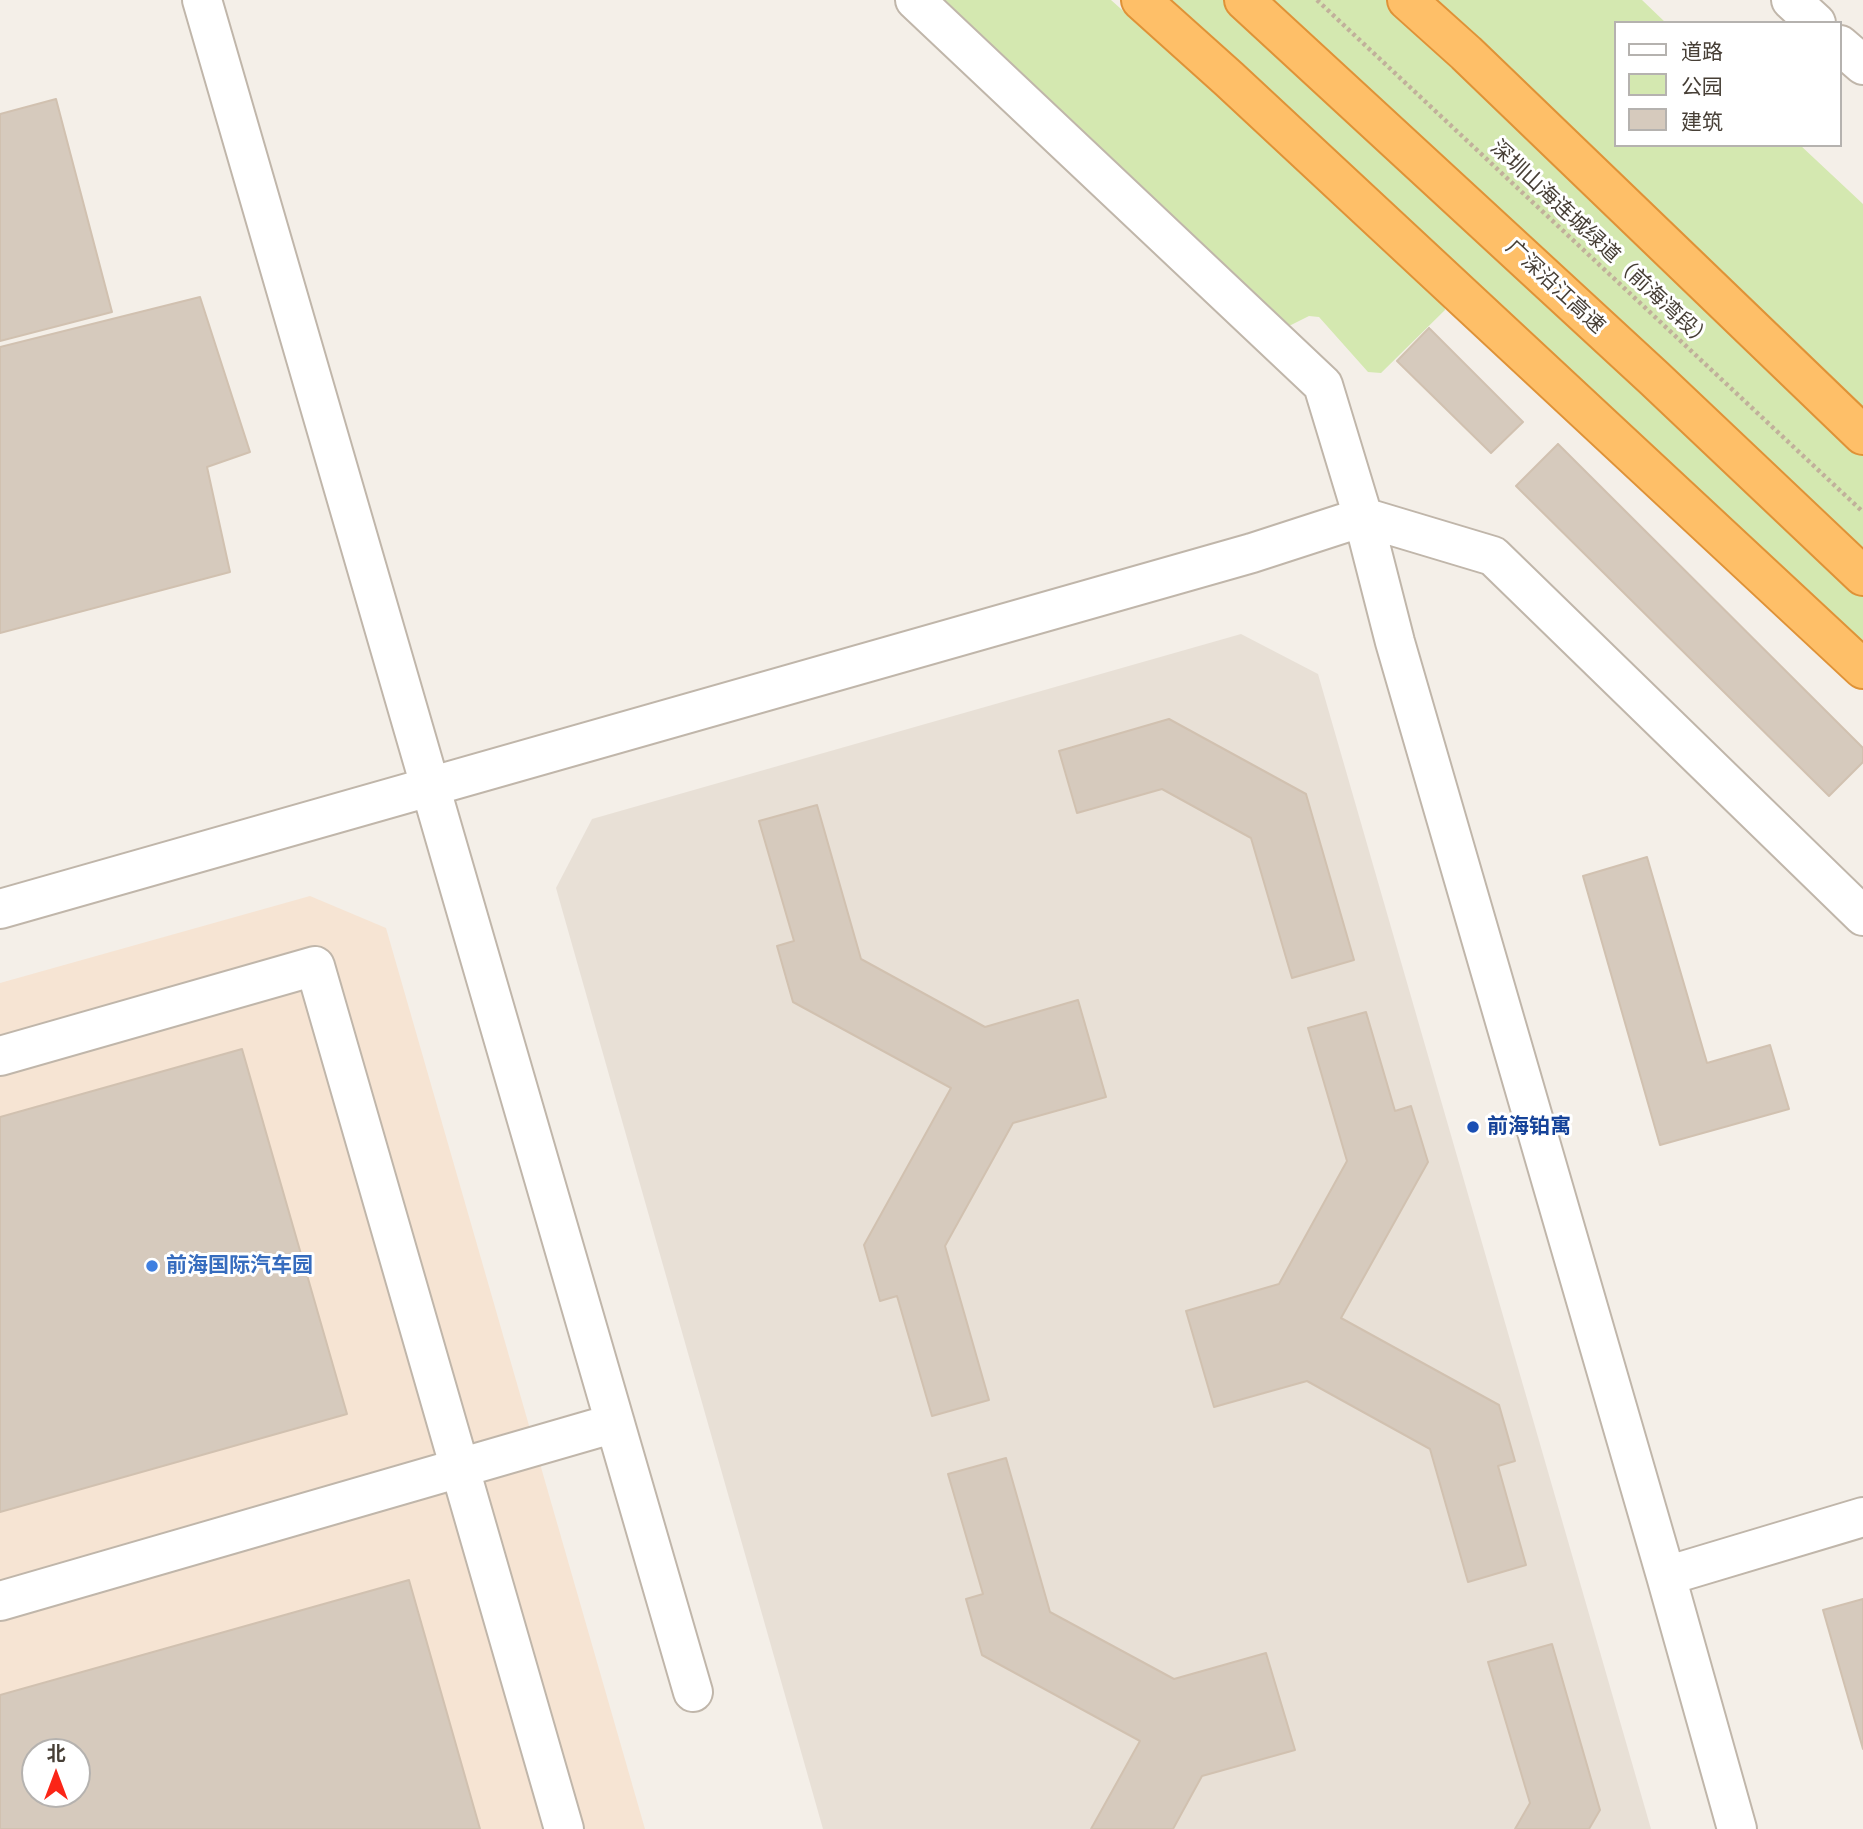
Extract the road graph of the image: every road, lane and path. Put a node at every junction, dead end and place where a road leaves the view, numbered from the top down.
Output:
1 (202, 0) edge
2 (915, 0) edge
3 (1141, 0) edge
4 (1244, 0) edge
5 (1317, 0) edge
6 (1407, 0) edge
7 (1414, 0) edge
8 (1791, 0) edge
9 (1814, 21) edge
10 (1842, 47) edge
11 (1466, 53) junction
12 (1863, 65) edge
13 (1863, 435) edge
14 (1863, 512) edge
15 (1363, 516) junction
16 (1863, 576) edge
17 (1863, 669) edge
18 (431, 787) junction
19 (0, 909) edge
20 (1863, 916) edge
21 (0, 1056) edge
22 (615, 1423) junction
23 (460, 1468) junction
24 (1863, 1517) edge
25 (1666, 1576) junction
26 (0, 1601) edge
27 (693, 1692) dead end
28 (564, 1829) edge
29 (1737, 1829) edge

1 - 18 street
2 - 15 street
3 - 17 highway
4 - 16 highway, 广深沿江高速
5 - 14 path, 深圳山海连城绿道（前海湾段）
6 - 11 highway
7 - 11 highway
8 - 9 street
10 - 12 street
11 - 13 highway
15 - 18 street
15 - 20 street
15 - 25 street
18 - 19 street
18 - 22 street
21 - 23 street
22 - 23 street
22 - 27 street
23 - 26 street
23 - 28 street
24 - 25 street
25 - 29 street

